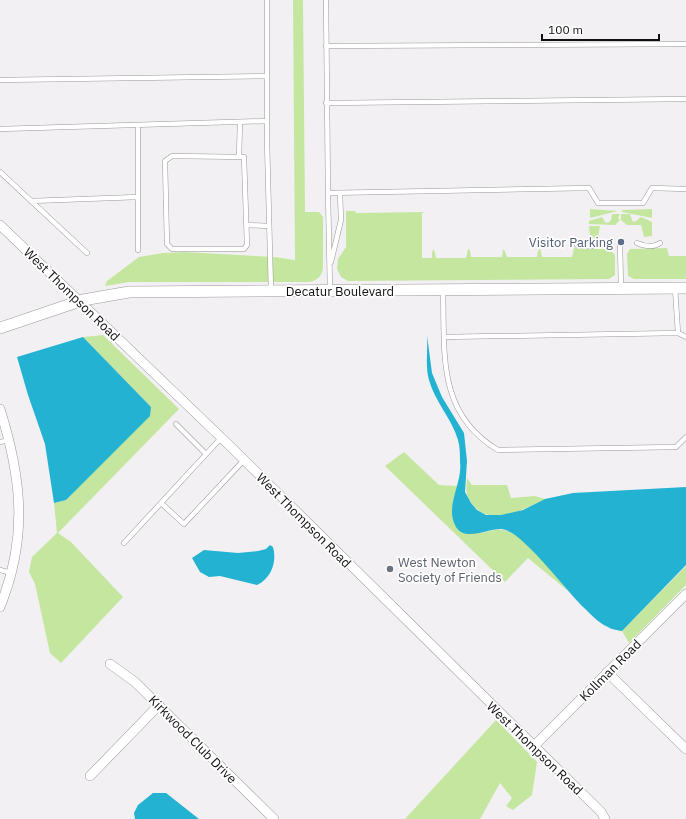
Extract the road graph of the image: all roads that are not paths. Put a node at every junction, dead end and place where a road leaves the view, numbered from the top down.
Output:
1 (267, 0) edge
2 (326, 0) edge
3 (686, 44) edge
4 (326, 46) junction
5 (268, 76) junction
6 (0, 80) edge
7 (686, 99) edge
8 (326, 103) junction
9 (267, 121) junction
10 (240, 122) junction
11 (138, 125) junction
12 (0, 129) edge
13 (239, 156) junction
14 (0, 172) edge
15 (686, 188) edge
16 (328, 193) junction
17 (340, 193) junction
18 (138, 197) junction
19 (30, 201) junction
20 (0, 225) edge
21 (247, 225) junction
22 (270, 226) junction
23 (620, 243) dead end
24 (637, 243) dead end
25 (660, 243) dead end
26 (577, 245) joint
27 (138, 250) dead end
28 (87, 253) dead end
29 (330, 268) junction
30 (621, 288) junction
31 (675, 288) junction
32 (686, 288) edge
33 (443, 290) junction
34 (271, 291) junction
35 (330, 291) junction
36 (79, 302) junction
37 (0, 328) edge
38 (678, 333) junction
39 (444, 337) junction
40 (686, 337) edge
41 (0, 409) edge
42 (176, 424) dead end
43 (686, 436) edge
44 (221, 438) junction
45 (10, 440) junction
46 (0, 442) edge
47 (206, 454) junction
48 (244, 460) junction
49 (161, 503) junction
50 (124, 542) dead end
51 (0, 570) edge
52 (11, 573) junction
53 (686, 594) edge
54 (0, 607) edge
55 (110, 664) dead end
56 (607, 672) junction
57 (159, 705) junction
58 (534, 747) junction
59 (686, 749) edge
60 (90, 776) dead end
61 (274, 819) edge
62 (605, 819) edge

1 - 5 lane
2 - 4 lane
3 - 4 lane
4 - 8 lane
5 - 6 lane
5 - 9 lane
7 - 8 lane
8 - 16 lane
9 - 10 lane
9 - 22 lane
10 - 11 lane
10 - 13 lane
11 - 12 lane
11 - 18 lane
13 - 21 lane
13 - 21 lane
14 - 19 lane
15 - 17 lane
16 - 17 lane
16 - 29 lane
17 - 29 lane
18 - 19 lane
18 - 27 lane
19 - 28 lane
20 - 36 street, West Thompson Road
21 - 22 lane
22 - 34 lane
23 - 30 lane
24 - 25 lane
26 - 26 lane
29 - 35 lane
30 - 31 street, Decatur Boulevard
30 - 33 street, Decatur Boulevard
31 - 32 street, Decatur Boulevard
31 - 38 lane
33 - 35 street, Decatur Boulevard
33 - 39 lane
34 - 35 street, Decatur Boulevard
34 - 36 street, Decatur Boulevard
36 - 37 street, Decatur Boulevard
36 - 44 street, West Thompson Road
38 - 39 lane
38 - 40 lane
39 - 43 lane
41 - 45 street
42 - 47 lane
44 - 47 lane
44 - 48 street, West Thompson Road
45 - 46 lane
45 - 52 street
47 - 49 lane
48 - 49 lane
48 - 58 street, West Thompson Road
49 - 50 lane
51 - 52 lane
52 - 54 street
53 - 56 street, Kollman Road
55 - 57 street, Kirkwood Club Drive
56 - 58 street, Kollman Road
56 - 59 street
57 - 60 street
57 - 61 street, Kirkwood Club Drive
58 - 62 street, West Thompson Road

